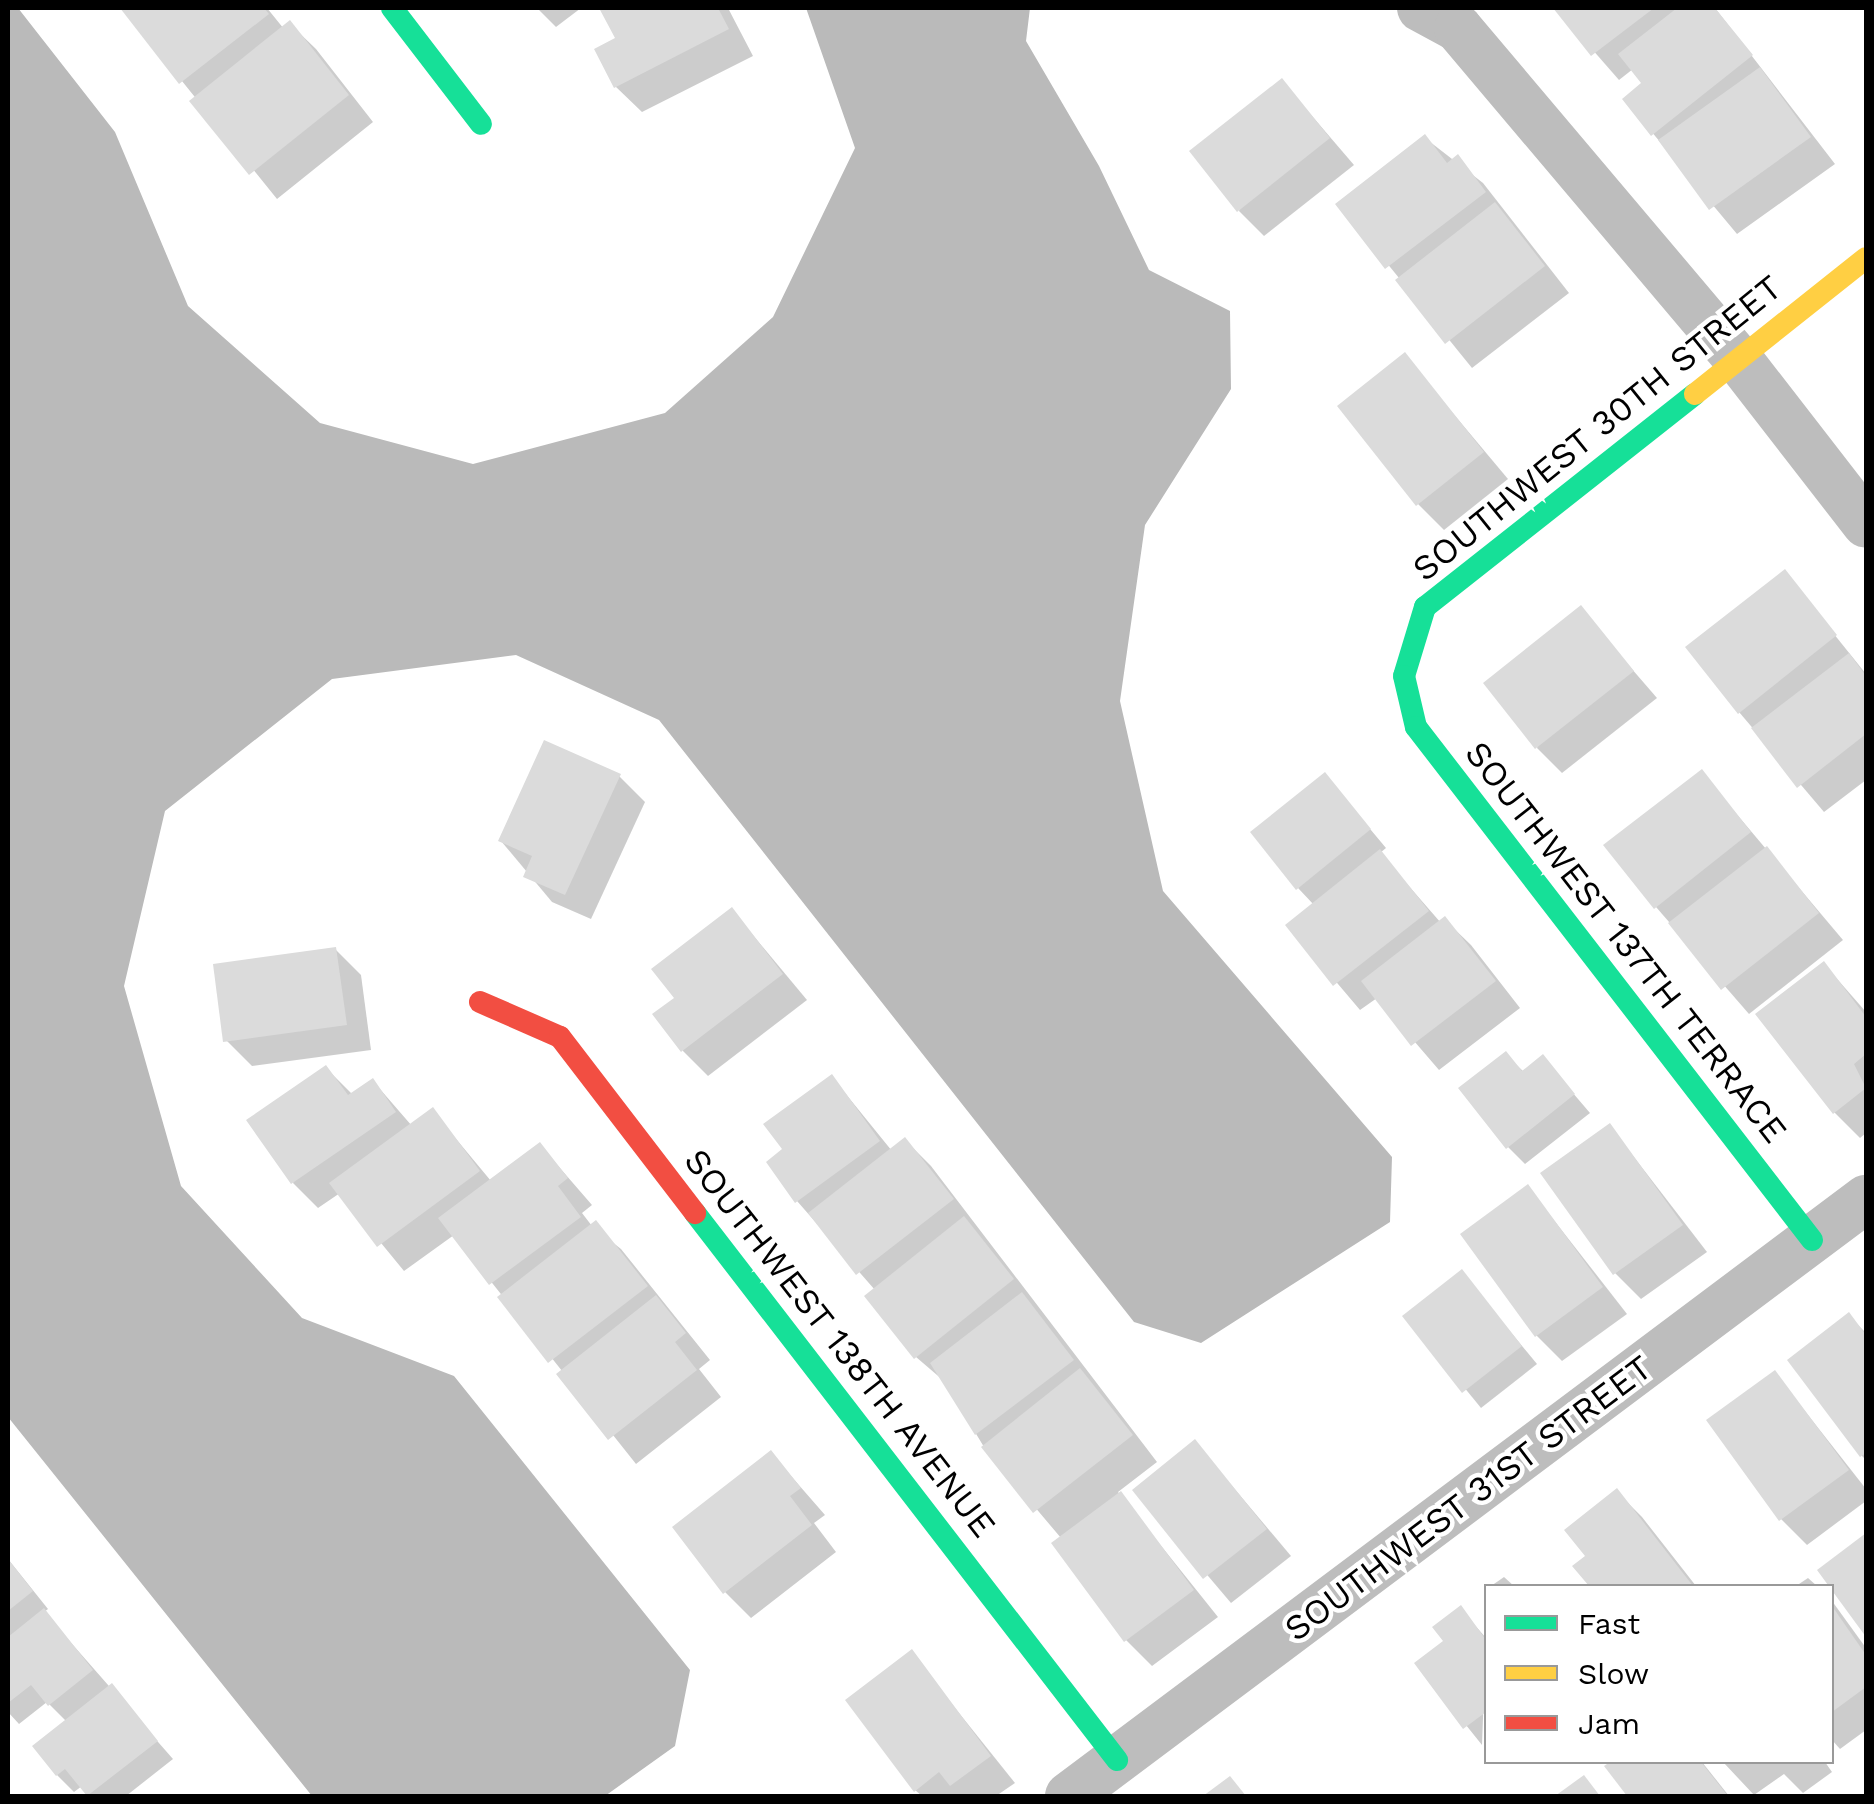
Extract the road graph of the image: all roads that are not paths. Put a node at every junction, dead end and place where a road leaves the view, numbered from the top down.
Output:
1 (392, 8) edge
2 (1421, 8) edge
3 (481, 124) dead end
4 (1866, 258) edge
5 (1738, 360) junction
6 (1866, 524) edge
7 (1404, 676) joint
8 (480, 1002) dead end
9 (1866, 1199) edge
10 (1812, 1240) junction
11 (1117, 1760) junction
12 (1069, 1796) edge

1 - 3 street
2 - 5 street
4 - 5 street, SOUTHWEST 30TH STREET
5 - 6 street
5 - 7 street, SOUTHWEST 30TH STREET
7 - 10 street, SOUTHWEST 137TH TERRACE
8 - 11 street, SOUTHWEST 138TH AVENUE
9 - 10 street, SOUTHWEST 31ST STREET
10 - 11 street, SOUTHWEST 31ST STREET
11 - 12 street, SOUTHWEST 31ST STREET

